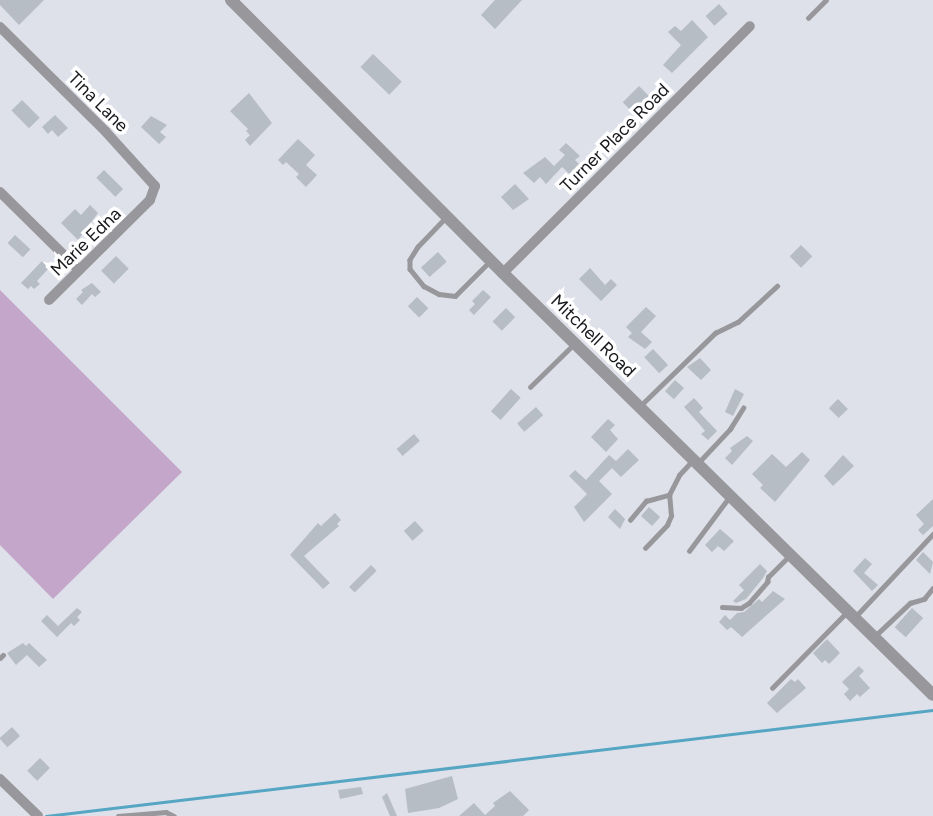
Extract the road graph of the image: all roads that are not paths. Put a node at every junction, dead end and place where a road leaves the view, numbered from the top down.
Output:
1 (231, 0) edge
2 (826, 0) edge
3 (808, 18) dead end
4 (750, 26) dead end
5 (0, 27) edge
6 (0, 192) edge
7 (144, 206) joint
8 (447, 217) junction
9 (491, 260) junction
10 (79, 270) junction
11 (503, 273) junction
12 (777, 286) dead end
13 (49, 300) dead end
14 (575, 343) junction
15 (530, 387) dead end
16 (639, 407) junction
17 (743, 408) dead end
18 (695, 461) junction
19 (669, 495) junction
20 (730, 496) junction
21 (630, 520) dead end
22 (933, 534) edge
23 (645, 548) dead end
24 (689, 551) dead end
25 (791, 555) junction
26 (933, 588) edge
27 (722, 607) dead end
28 (851, 614) junction
29 (874, 637) junction
30 (772, 688) dead end
31 (931, 689) edge
32 (0, 779) edge
33 (38, 816) edge
34 (117, 816) edge
35 (174, 816) edge

1 - 8 street, Mitchell Road
2 - 3 lane
4 - 11 street, Turner Place Road
5 - 7 street, Tina Lane
6 - 10 street
7 - 10 street, Marie Edna
8 - 9 street, Mitchell Road
8 - 9 lane
9 - 11 street, Mitchell Road
10 - 13 street, Marie Edna
11 - 14 street, Mitchell Road
12 - 16 lane
14 - 15 lane
14 - 16 street, Mitchell Road
16 - 18 street, Mitchell Road
17 - 18 lane
18 - 19 lane
18 - 20 street, Mitchell Road
19 - 21 lane
19 - 23 lane
20 - 24 lane
20 - 25 street, Mitchell Road
22 - 28 lane
25 - 27 lane
25 - 28 street, Mitchell Road
26 - 29 lane
28 - 29 street, Mitchell Road
28 - 30 lane
29 - 31 street, Mitchell Road
32 - 33 street
34 - 35 lane

